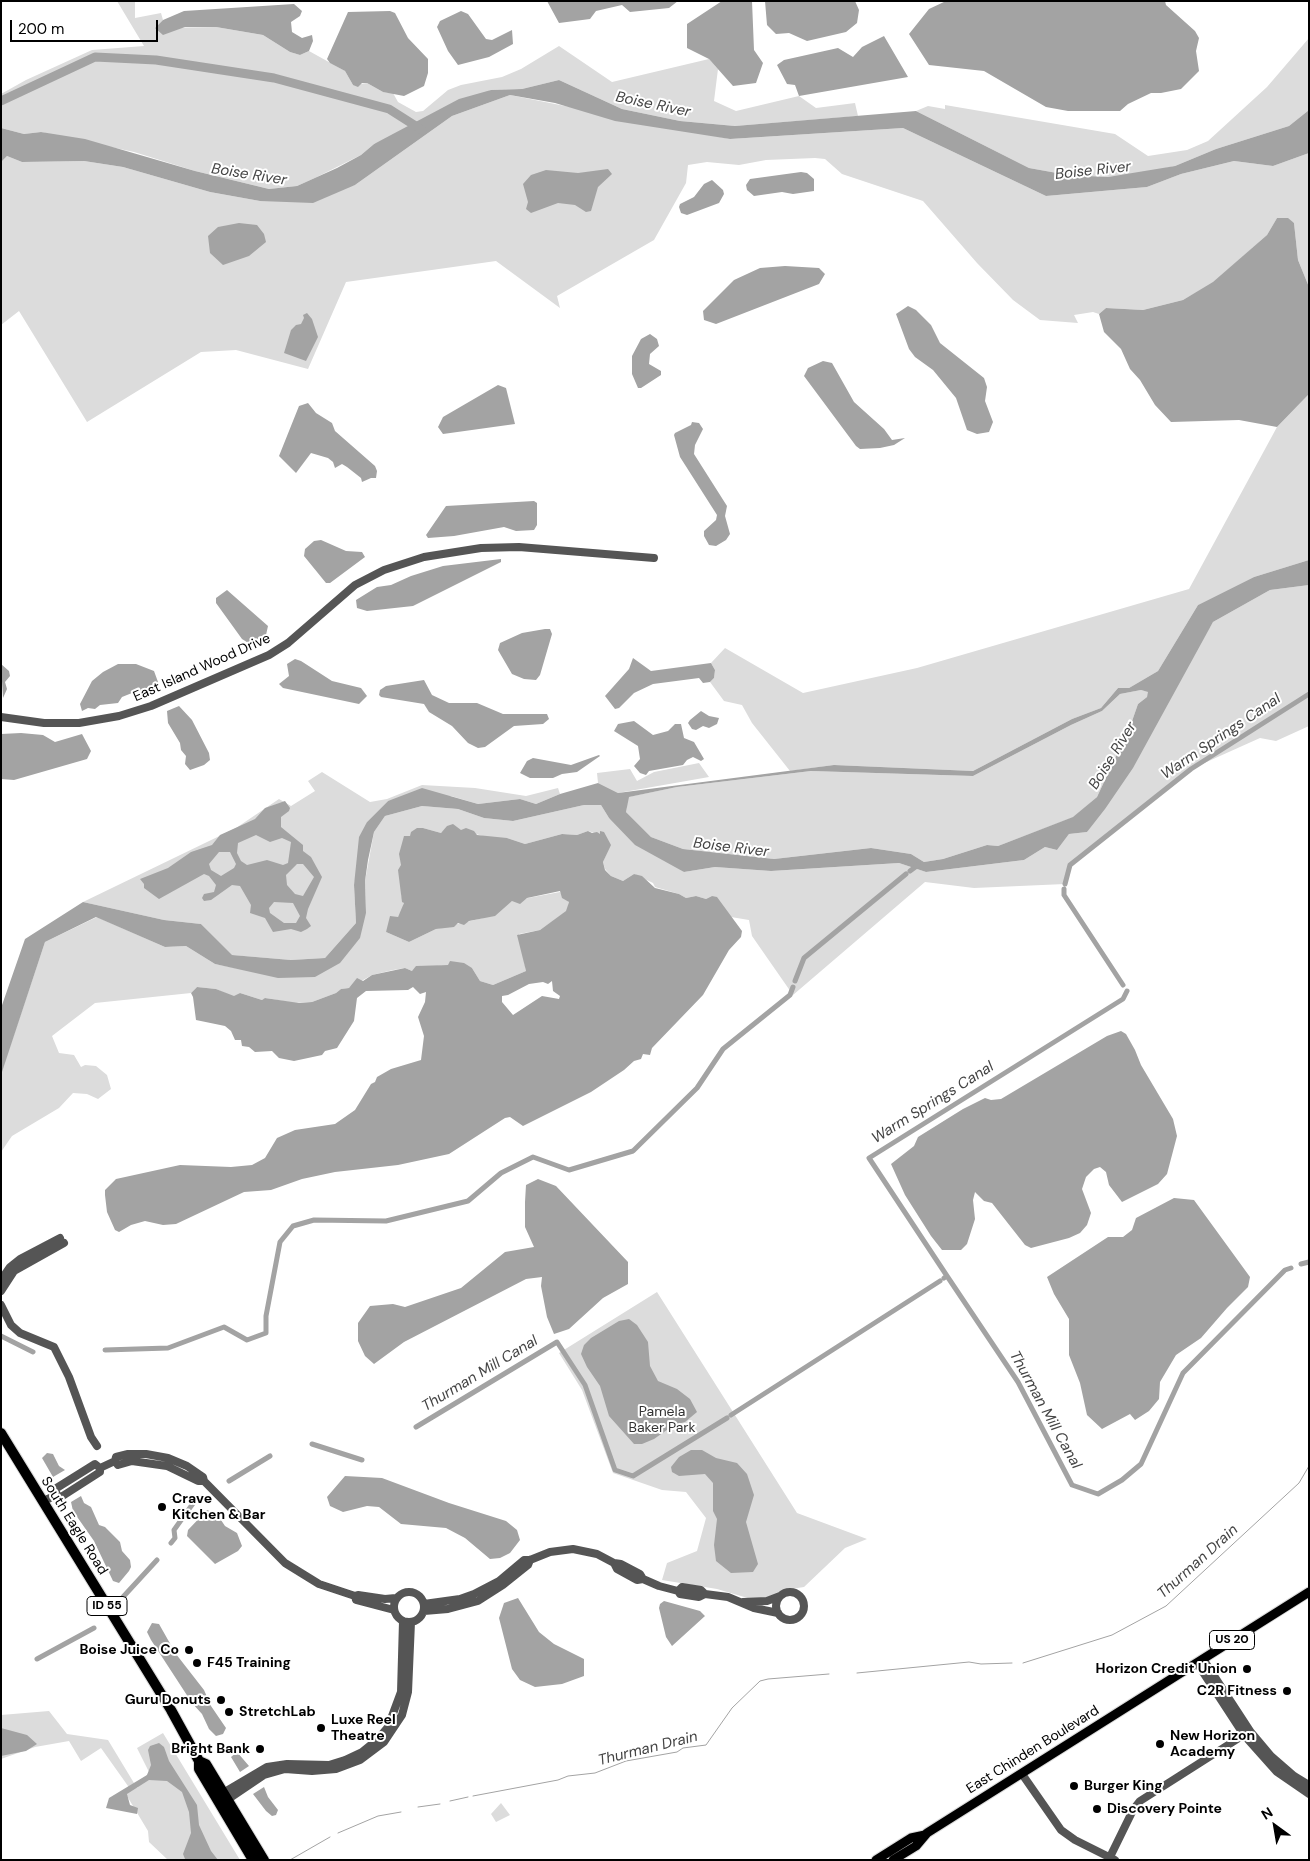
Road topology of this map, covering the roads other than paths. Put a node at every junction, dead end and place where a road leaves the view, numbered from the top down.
1 (654, 558) dead end
2 (1, 717) edge
3 (62, 1240) dead end
4 (24, 1260) junction
5 (1, 1280) edge
6 (1, 1291) edge
7 (1, 1306) edge
8 (1, 1433) edge
9 (97, 1446) dead end
10 (43, 1501) junction
11 (1309, 1592) edge
12 (354, 1596) junction
13 (780, 1596) junction
14 (396, 1598) junction
15 (741, 1602) junction
16 (424, 1608) junction
17 (394, 1610) junction
18 (778, 1613) junction
19 (407, 1622) junction
20 (1200, 1660) junction
21 (1247, 1733) junction
22 (1022, 1774) junction
23 (1309, 1785) edge
24 (1309, 1794) edge
25 (221, 1795) junction
26 (925, 1835) junction
27 (1112, 1859) edge
28 (253, 1860) edge
29 (259, 1860) edge
30 (264, 1860) edge
31 (876, 1860) edge
32 (893, 1860) edge

1 - 2 street, East Island Wood Drive
3 - 4 street
4 - 5 street
4 - 6 street
7 - 9 street
8 - 10 highway, South Eagle Road / ID 55
10 - 12 street
10 - 25 highway, South Eagle Road / ID 55
11 - 20 main road, US 20
12 - 14 street
12 - 17 street
13 - 15 street
13 - 18 street
13 - 18 street
14 - 16 street
14 - 17 street
15 - 16 street
15 - 18 street
16 - 19 street
17 - 19 street
19 - 25 street
20 - 21 street
20 - 22 main road, East Chinden Boulevard / US 20
21 - 23 street
21 - 24 street
21 - 27 street
22 - 26 main road, East Chinden Boulevard / US 20
22 - 27 street
25 - 28 highway, South Eagle Road / ID 55
25 - 29 highway
25 - 30 highway, South Eagle Road / ID 55
26 - 31 main road, East Chinden Boulevard / US 20
26 - 32 main road, East Chinden Boulevard / US 20

